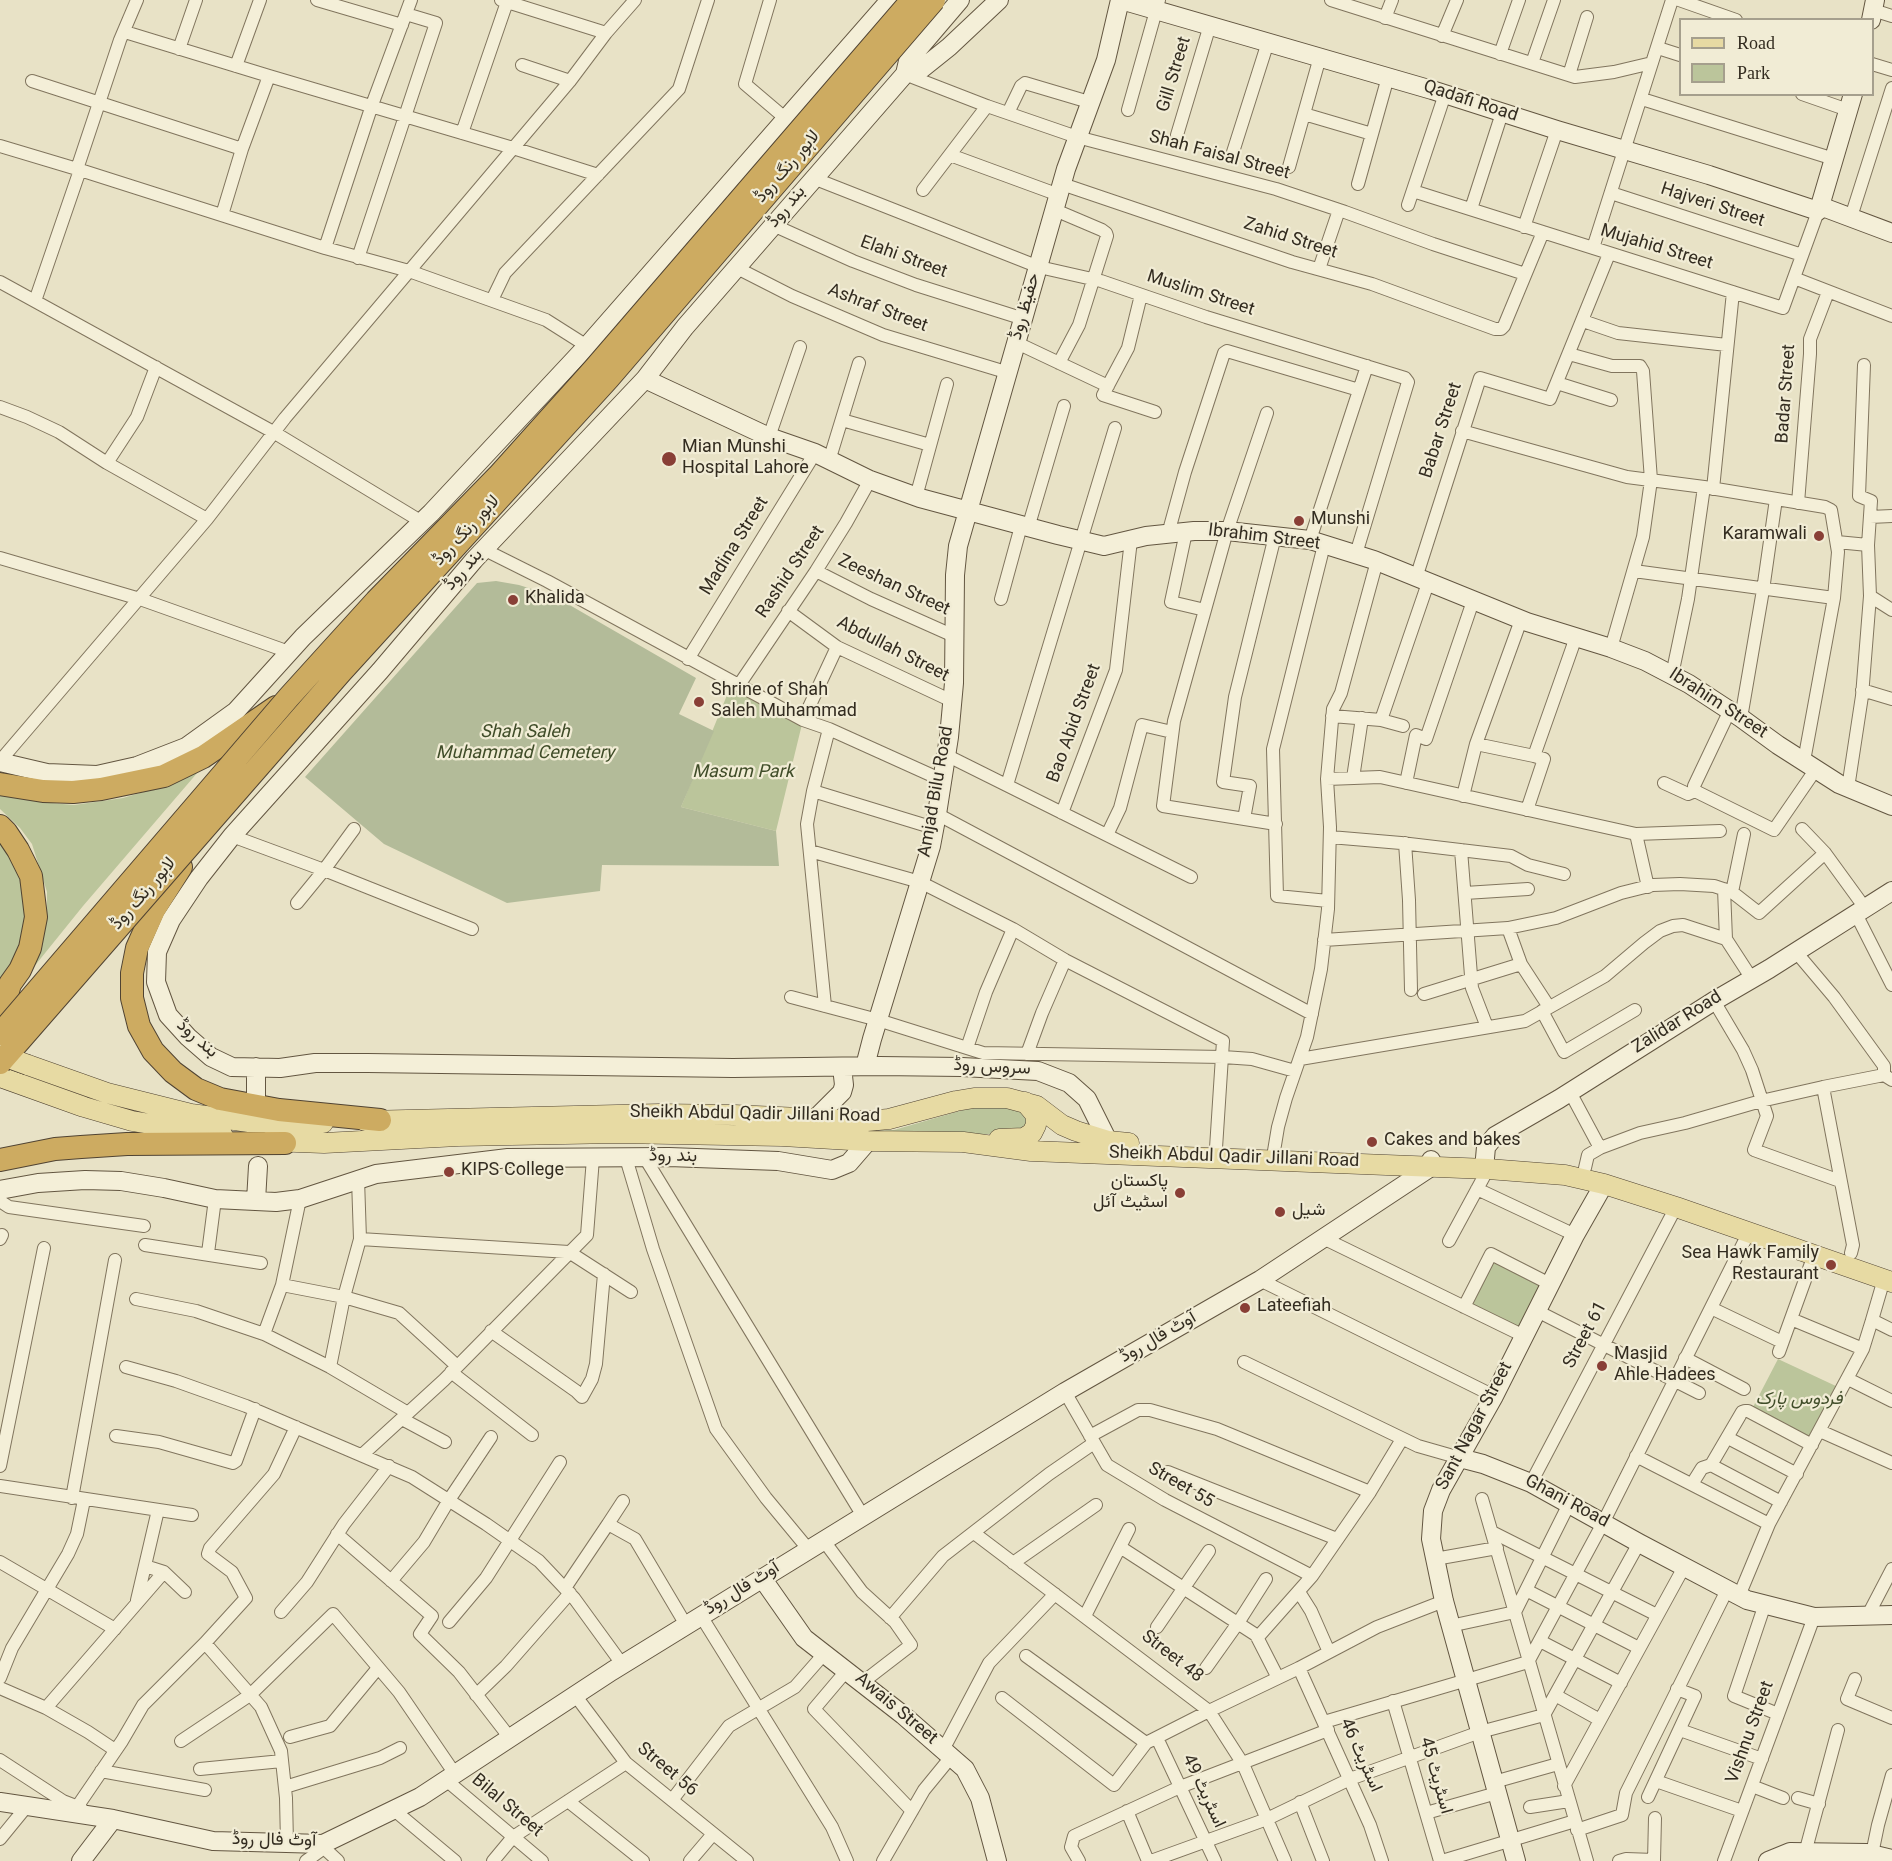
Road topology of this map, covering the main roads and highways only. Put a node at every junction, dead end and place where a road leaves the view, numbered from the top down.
1 (890, 0) edge
2 (912, 0) edge
3 (934, 0) edge
4 (960, 0) edge
5 (999, 0) edge
6 (1121, 0) edge
7 (1157, 5) edge
8 (830, 69) junction
9 (905, 74) junction
10 (1850, 102) edge
11 (874, 109) junction
12 (1819, 208) junction
13 (1892, 233) edge
14 (645, 379) junction
15 (967, 512) junction
16 (290, 697) junction
17 (0, 762) edge
18 (0, 784) edge
19 (1892, 806) edge
20 (206, 824) junction
21 (0, 826) edge
22 (1892, 891) edge
23 (0, 1020) edge
24 (0, 1034) edge
25 (0, 1055) edge
26 (0, 1063) edge
27 (865, 1066) junction
28 (256, 1067) junction
29 (842, 1067) junction
30 (0, 1077) edge
31 (256, 1096) dead end
32 (1025, 1102) junction
33 (816, 1118) junction
34 (380, 1120) junction
35 (868, 1141) junction
36 (963, 1142) junction
37 (1108, 1142) junction
38 (285, 1143) junction
39 (0, 1160) edge
40 (1431, 1162) junction
41 (258, 1166) dead end
42 (1485, 1166) junction
43 (1604, 1184) junction
44 (0, 1190) edge
45 (256, 1201) junction
46 (1889, 1276) edge
47 (1460, 1458) junction
48 (762, 1578) junction
49 (1892, 1615) edge
50 (0, 1802) edge
51 (113, 1819) junction
52 (1891, 1860) edge
53 (81, 1861) edge
54 (997, 1861) edge
55 (1516, 1861) edge
56 (1768, 1861) edge

1 - 8 main road
2 - 16 highway, لاہور رنگ روڈ, bridge
3 - 20 highway, لاہور رنگ روڈ, bridge
4 - 9 main road, بند روڈ
5 - 9 main road, بند روڈ
6 - 7 main road, Qadafi Road
6 - 15 main road, حفیظ روڈ
7 - 12 main road, Qadafi Road
8 - 11 main road
8 - 17 main road
9 - 11 main road, بند روڈ
10 - 12 main road
11 - 14 main road, بند روڈ
12 - 13 main road, Qadafi Road
14 - 15 main road, Ibrahim Street
14 - 28 main road, بند روڈ
15 - 19 main road, Ibrahim Street
15 - 27 main road, Amjad Bilu Road
16 - 18 highway
16 - 24 highway, لاہور رنگ روڈ, bridge
20 - 26 highway, لاہور رنگ روڈ, bridge
20 - 34 highway
21 - 23 highway
22 - 42 main road, Zalidar Road
25 - 34 main road, Sheikh Abdul Qadir Jillani Road, bridge
27 - 29 main road, سروس روڈ
27 - 37 main road, سروس روڈ
28 - 29 main road, بند روڈ
28 - 31 main road
29 - 33 main road
30 - 38 main road, Sheikh Abdul Qadir Jillani Road
32 - 33 main road, Sheikh Abdul Qadir Jillani Road
32 - 36 main road
32 - 37 main road, Sheikh Abdul Qadir Jillani Road
33 - 34 main road, Sheikh Abdul Qadir Jillani Road
35 - 36 main road, Sheikh Abdul Qadir Jillani Road
35 - 38 main road, Sheikh Abdul Qadir Jillani Road
35 - 45 main road, بند روڈ
36 - 40 main road, Sheikh Abdul Qadir Jillani Road
37 - 40 main road, Sheikh Abdul Qadir Jillani Road
38 - 39 highway
40 - 42 main road, Sheikh Abdul Qadir Jillani Road
40 - 48 main road, آوٹ فال روڈ
41 - 45 main road
42 - 43 main road, Sheikh Abdul Qadir Jillani Road
42 - 46 main road, Sheikh Abdul Qadir Jillani Road
43 - 46 main road, Sheikh Abdul Qadir Jillani Road
43 - 47 main road, Sant Nagar Street
44 - 45 main road, بند روڈ
47 - 49 main road, Ghani Road
47 - 55 main road, Sant Nagar Street
48 - 51 main road, آوٹ فال روڈ
48 - 54 main road, Awais Street
50 - 51 main road, آوٹ فال روڈ
51 - 53 main road
52 - 56 main road

